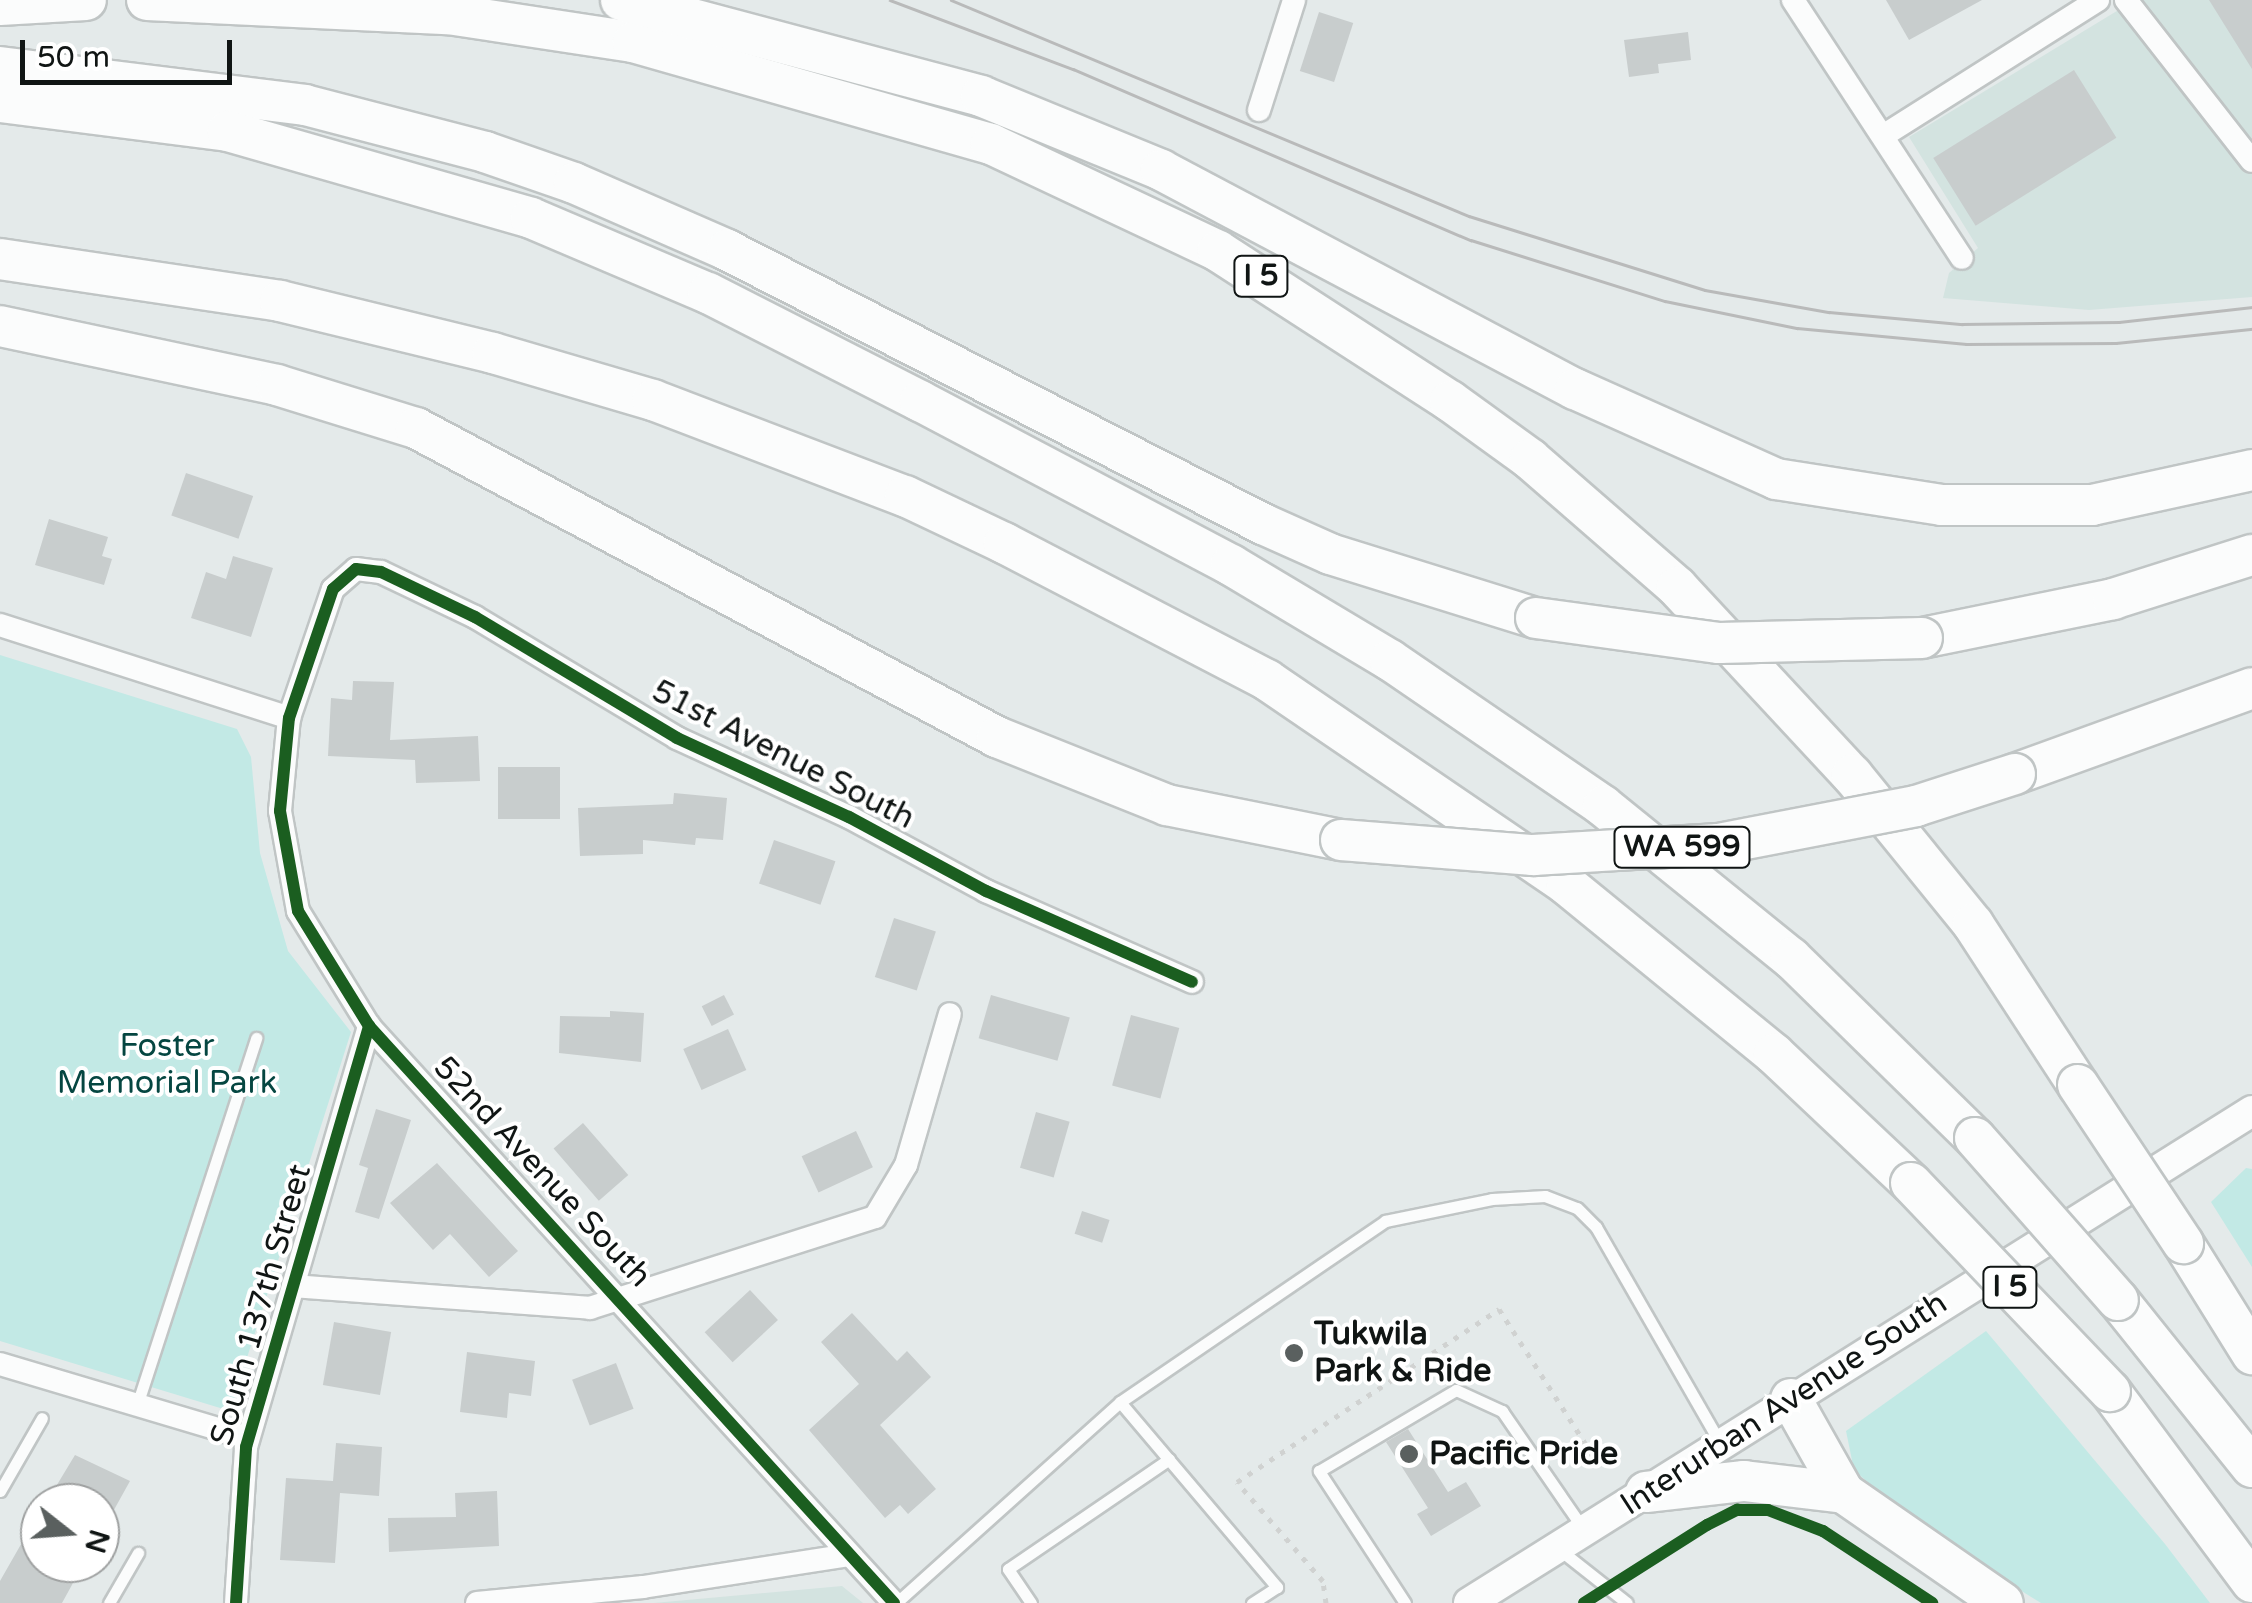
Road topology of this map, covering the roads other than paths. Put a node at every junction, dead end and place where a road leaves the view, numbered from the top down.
1 (86, 0) edge
2 (146, 0) edge
3 (621, 0) edge
4 (1294, 0) edge
5 (1793, 0) edge
6 (2098, 0) edge
7 (2126, 0) edge
8 (0, 5) edge
9 (0, 67) edge
10 (0, 102) edge
11 (1259, 110) dead end
12 (1886, 134) junction
13 (2252, 161) edge
14 (1962, 258) dead end
15 (0, 259) edge
16 (0, 326) edge
17 (2252, 470) edge
18 (2252, 554) edge
19 (356, 569) joint
20 (0, 624) edge
21 (2252, 665) edge
22 (2252, 688) edge
23 (288, 718) junction
24 (2114, 738) junction
25 (1192, 982) dead end
26 (950, 1014) dead end
27 (369, 1026) junction
28 (256, 1038) dead end
29 (2252, 1111) edge
30 (292, 1286) junction
31 (624, 1301) junction
32 (2252, 1354) edge
33 (0, 1364) edge
34 (1791, 1400) junction
35 (1120, 1402) junction
36 (136, 1406) junction
37 (42, 1418) dead end
38 (248, 1438) junction
39 (1722, 1445) junction
40 (1169, 1460) junction
41 (2252, 1466) edge
42 (0, 1491) edge
43 (1646, 1492) junction
44 (1844, 1492) junction
45 (1585, 1530) junction
46 (1558, 1547) junction
47 (138, 1552) dead end
48 (850, 1555) junction
49 (2252, 1582) edge
50 (648, 1595) edge
51 (504, 1602) edge
52 (109, 1603) edge
53 (236, 1603) edge
54 (477, 1603) edge
55 (895, 1603) edge
56 (1031, 1603) edge
57 (1252, 1603) edge
58 (1405, 1603) edge
59 (1469, 1603) edge
60 (1627, 1603) edge
61 (2003, 1603) edge

1 - 8 highway
2 - 32 highway, I 5, bridge
3 - 17 highway
4 - 11 street
5 - 12 street
6 - 12 street
7 - 13 street
9 - 18 highway, bridge
10 - 41 highway, I 5, bridge
12 - 14 street
15 - 49 highway, I 5, bridge
16 - 24 highway, WA 599, bridge
19 - 23 street, 52nd Avenue South
19 - 25 street, 51st Avenue South
20 - 23 street
21 - 24 highway, WA 599
22 - 24 highway
23 - 27 street, 52nd Avenue South
26 - 31 street
27 - 30 street, South 137th Street
27 - 31 street, 52nd Avenue South
28 - 36 lane
29 - 34 main road, Interurban Avenue South
30 - 31 street
30 - 38 street, South 137th Street
31 - 48 street, 52nd Avenue South
33 - 36 street
34 - 39 main road, Interurban Avenue South
34 - 44 highway
35 - 39 lane
35 - 40 lane
35 - 55 lane
36 - 38 street
37 - 42 lane
38 - 53 street, South 137th Street
39 - 43 main road, Interurban Avenue South
40 - 56 lane
40 - 57 lane
43 - 44 highway
43 - 45 main road, Interurban Avenue South
44 - 61 highway
45 - 46 main road, Interurban Avenue South
45 - 58 lane
46 - 59 main road, Interurban Avenue South
46 - 60 lane
47 - 52 lane
48 - 50 street
48 - 55 street, 52nd Avenue South
50 - 51 street
51 - 54 street

